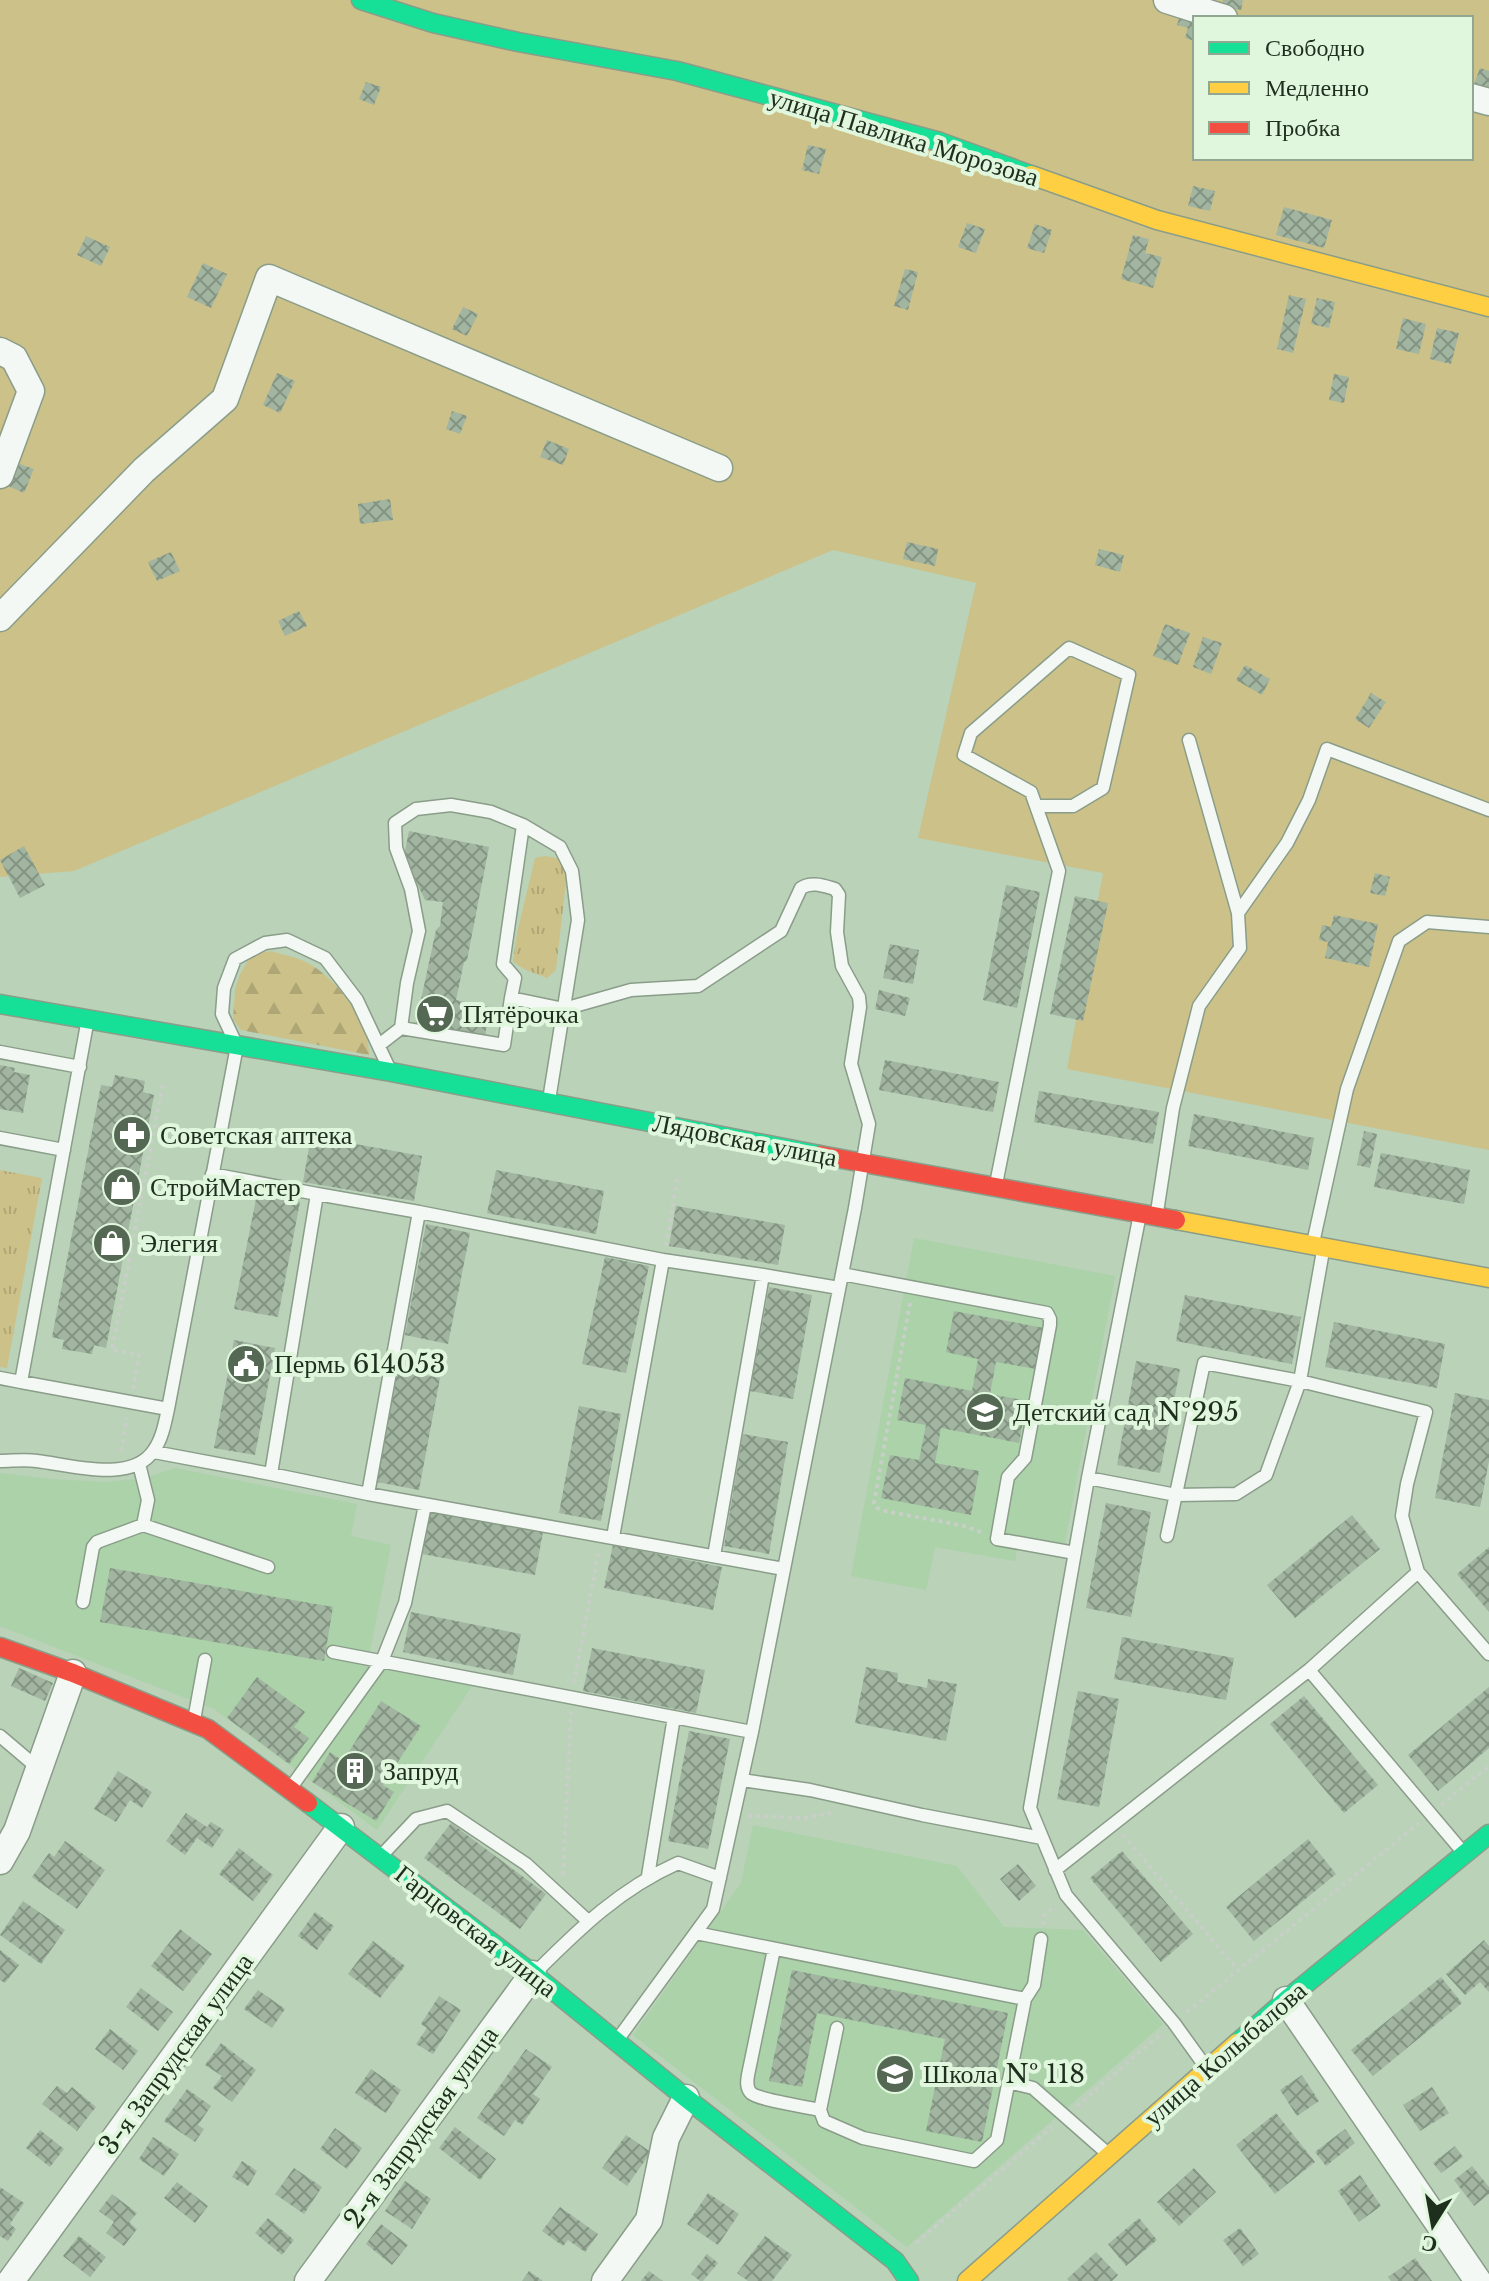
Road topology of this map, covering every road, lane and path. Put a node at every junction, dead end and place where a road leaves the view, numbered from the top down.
1 (361, 0) edge
2 (1167, 0) edge
3 (1218, 16) edge
4 (1489, 307) edge
5 (0, 351) edge
6 (719, 468) dead end
7 (0, 475) edge
8 (0, 618) edge
9 (1189, 740) dead end
10 (1036, 806) junction
11 (1489, 810) edge
12 (523, 825) junction
13 (1238, 913) junction
14 (1489, 927) edge
15 (511, 998) junction
16 (0, 1004) edge
17 (564, 1009) junction
18 (88, 1020) junction
19 (401, 1028) junction
20 (379, 1045) junction
21 (237, 1046) junction
22 (0, 1052) edge
23 (80, 1067) junction
24 (391, 1072) junction
25 (163, 1083) dead end
26 (549, 1103) junction
27 (0, 1138) edge
28 (64, 1150) junction
29 (863, 1163) junction
30 (212, 1174) junction
31 (678, 1174) dead end
32 (996, 1187) junction
33 (317, 1194) junction
34 (419, 1212) junction
35 (1148, 1215) junction
36 (1318, 1247) junction
37 (663, 1260) junction
38 (842, 1274) junction
39 (763, 1275) junction
40 (1489, 1278) edge
41 (913, 1287) junction
42 (839, 1288) junction
43 (0, 1378) edge
44 (1300, 1381) junction
45 (21, 1382) junction
46 (130, 1402) junction
47 (168, 1409) junction
48 (154, 1452) junction
49 (0, 1461) edge
50 (139, 1464) junction
51 (117, 1470) junction
52 (271, 1474) junction
53 (1088, 1478) junction
54 (368, 1494) junction
55 (1176, 1495) junction
56 (425, 1505) junction
57 (143, 1525) junction
58 (1167, 1536) dead end
59 (613, 1537) junction
60 (997, 1539) junction
61 (1075, 1553) junction
62 (714, 1556) junction
63 (268, 1567) dead end
64 (784, 1569) junction
65 (1418, 1572) junction
66 (83, 1602) dead end
67 (0, 1647) edge
68 (333, 1652) dead end
69 (1489, 1654) edge
70 (205, 1660) dead end
71 (382, 1661) junction
72 (1309, 1670) junction
73 (73, 1673) junction
74 (674, 1717) junction
75 (194, 1722) junction
76 (752, 1732) junction
77 (0, 1736) edge
78 (39, 1769) junction
79 (742, 1780) junction
80 (290, 1790) junction
81 (833, 1813) dead end
82 (734, 1816) junction
83 (1113, 1824) junction
84 (341, 1827) junction
85 (1489, 1834) edge
86 (1042, 1838) junction
87 (1465, 1854) junction
88 (381, 1857) junction
89 (0, 1861) edge
90 (1055, 1870) junction
91 (648, 1876) junction
92 (720, 1878) junction
93 (1066, 1895) junction
94 (588, 1921) junction
95 (696, 1933) junction
96 (1042, 1934) joint
97 (774, 1949) junction
98 (1238, 1970) dead end
99 (533, 1974) junction
100 (1025, 1999) junction
101 (1286, 2000) junction
102 (837, 2028) dead end
103 (616, 2042) junction
104 (1206, 2069) junction
105 (1008, 2082) junction
106 (686, 2098) junction
107 (820, 2110) junction
108 (1109, 2155) junction
109 (11, 2281) edge
110 (308, 2281) edge
111 (605, 2281) edge
112 (909, 2281) edge
113 (967, 2281) edge
114 (1478, 2281) edge

1 - 4 street, улица Павлика Морозова
2 - 3 street
5 - 7 street
6 - 8 street
9 - 13 lane
10 - 10 lane
10 - 32 lane
11 - 13 lane
12 - 15 lane
12 - 17 lane
12 - 19 lane
13 - 35 lane
14 - 36 lane
15 - 17 lane
15 - 19 lane
16 - 18 street, Лядовская улица
17 - 26 lane
17 - 29 lane
18 - 21 street, Лядовская улица
18 - 23 lane
19 - 20 lane
20 - 21 lane
20 - 24 lane
21 - 24 street, Лядовская улица
21 - 30 lane
22 - 23 lane
23 - 28 lane
24 - 26 street, Лядовская улица
25 - 46 path
26 - 29 street, Лядовская улица
27 - 28 lane
28 - 45 lane
29 - 32 street, Лядовская улица
29 - 38 lane
30 - 33 lane
30 - 47 lane
31 - 37 path
32 - 35 street, Лядовская улица
33 - 34 lane
33 - 52 lane
34 - 37 lane
34 - 54 lane
35 - 36 street, Лядовская улица
35 - 53 lane
36 - 40 street, Лядовская улица
36 - 44 lane
37 - 39 lane
37 - 59 lane
38 - 41 lane
38 - 42 lane
39 - 42 lane
39 - 62 lane
41 - 60 path
41 - 60 lane
42 - 64 lane
43 - 45 lane
44 - 55 lane
44 - 55 lane
44 - 65 lane
45 - 46 lane
46 - 47 lane
46 - 51 path
47 - 48 lane
48 - 50 lane
48 - 52 lane
49 - 51 lane
50 - 51 lane
50 - 57 lane
52 - 54 lane
53 - 55 lane
53 - 61 lane
54 - 56 lane
55 - 58 lane
56 - 59 lane
56 - 71 lane
57 - 63 lane
57 - 66 lane
59 - 62 lane
60 - 61 lane
61 - 86 lane
62 - 64 lane
64 - 76 lane
65 - 69 lane
65 - 72 lane
67 - 73 street, Гарцовская улица
68 - 71 lane
70 - 75 lane
71 - 74 lane
71 - 80 lane
72 - 83 lane
72 - 87 lane
73 - 75 street, Гарцовская улица
73 - 78 street
74 - 76 lane
74 - 91 lane
75 - 80 street, Гарцовская улица
76 - 79 lane
77 - 78 lane
78 - 89 street
79 - 82 lane
79 - 86 lane
80 - 84 street, Гарцовская улица
81 - 82 path
82 - 92 lane
83 - 90 lane
83 - 98 path
84 - 88 street, Гарцовская улица
84 - 109 street, 3-я Запрудская улица
85 - 87 street, улица Колыбалова
86 - 90 lane
87 - 101 street, улица Колыбалова
88 - 94 lane
88 - 99 street, Гарцовская улица
90 - 93 lane
91 - 92 lane
91 - 94 lane
92 - 95 lane
93 - 96 path
93 - 104 lane
94 - 99 lane
95 - 97 lane
95 - 103 lane
96 - 100 lane
97 - 100 lane
97 - 107 lane
99 - 103 street, Гарцовская улица
99 - 110 street, 2-я Запрудская улица
100 - 105 lane
101 - 104 street, улица Колыбалова
101 - 114 street
102 - 107 lane
103 - 106 street, Гарцовская улица
104 - 108 street, улица Колыбалова
105 - 107 lane
105 - 108 lane
106 - 111 street
106 - 112 street, Гарцовская улица
108 - 113 street, улица Колыбалова

